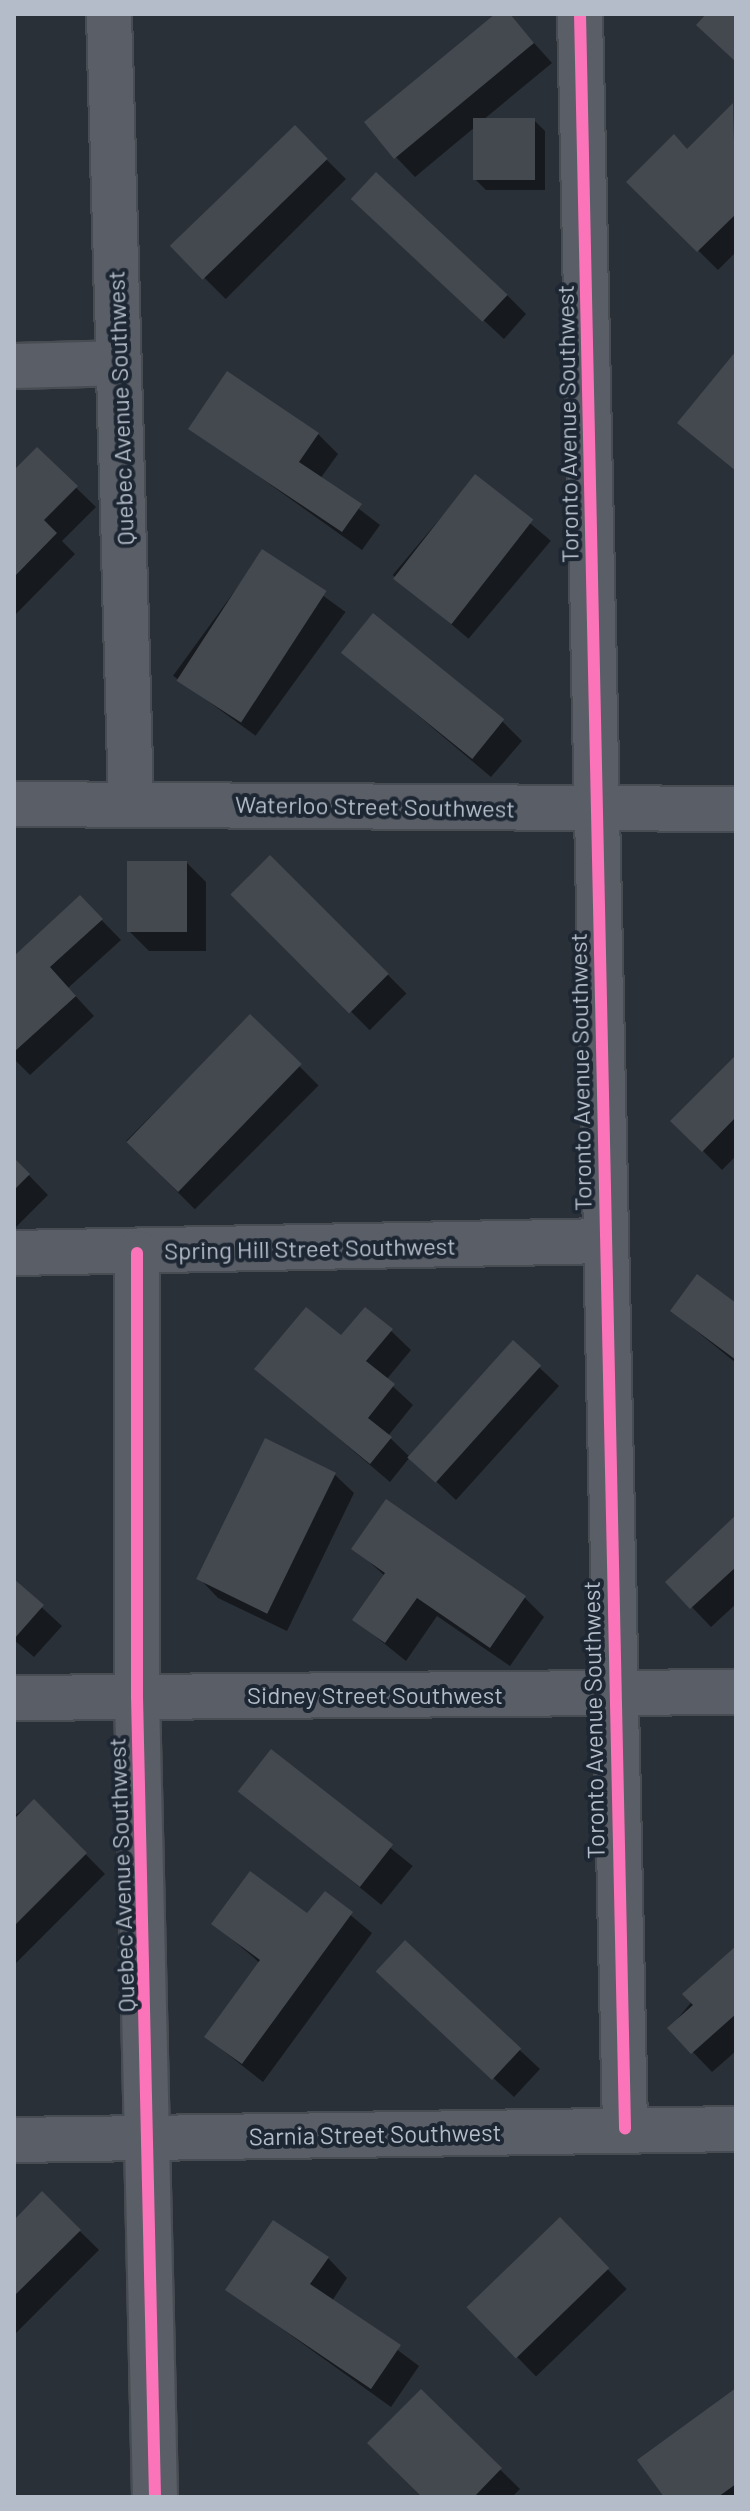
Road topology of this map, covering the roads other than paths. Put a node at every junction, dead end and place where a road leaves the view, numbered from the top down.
1 (109, 14) edge
2 (580, 14) edge
3 (119, 363) junction
4 (14, 366) edge
5 (131, 802) junction
6 (14, 804) edge
7 (597, 809) junction
8 (736, 809) edge
9 (605, 1241) junction
10 (14, 1253) edge
11 (137, 1253) junction
12 (736, 1692) edge
13 (613, 1694) junction
14 (137, 1697) junction
15 (14, 1698) edge
16 (625, 2129) junction
17 (736, 2129) edge
18 (151, 2139) junction
19 (14, 2140) edge
20 (155, 2497) edge

1 - 3 street, Quebec Avenue Southwest
2 - 7 street, Toronto Avenue Southwest
3 - 4 street
3 - 5 street, Quebec Avenue Southwest
5 - 6 street, Waterloo Street Southwest
5 - 7 street, Waterloo Street Southwest
7 - 8 street, Waterloo Street Southwest
7 - 9 street, Toronto Avenue Southwest
9 - 11 street, Spring Hill Street Southwest
9 - 13 street, Toronto Avenue Southwest
10 - 11 street, Spring Hill Street Southwest
11 - 14 street, Quebec Avenue Southwest
12 - 13 street, Sidney Street Southwest
13 - 14 street, Sidney Street Southwest
13 - 16 street, Toronto Avenue Southwest
14 - 15 street, Sidney Street Southwest
14 - 18 street, Quebec Avenue Southwest
16 - 17 street, Sarnia Street Southwest
16 - 18 street, Sarnia Street Southwest
18 - 19 street, Sarnia Street Southwest
18 - 20 street, Quebec Avenue Southwest

